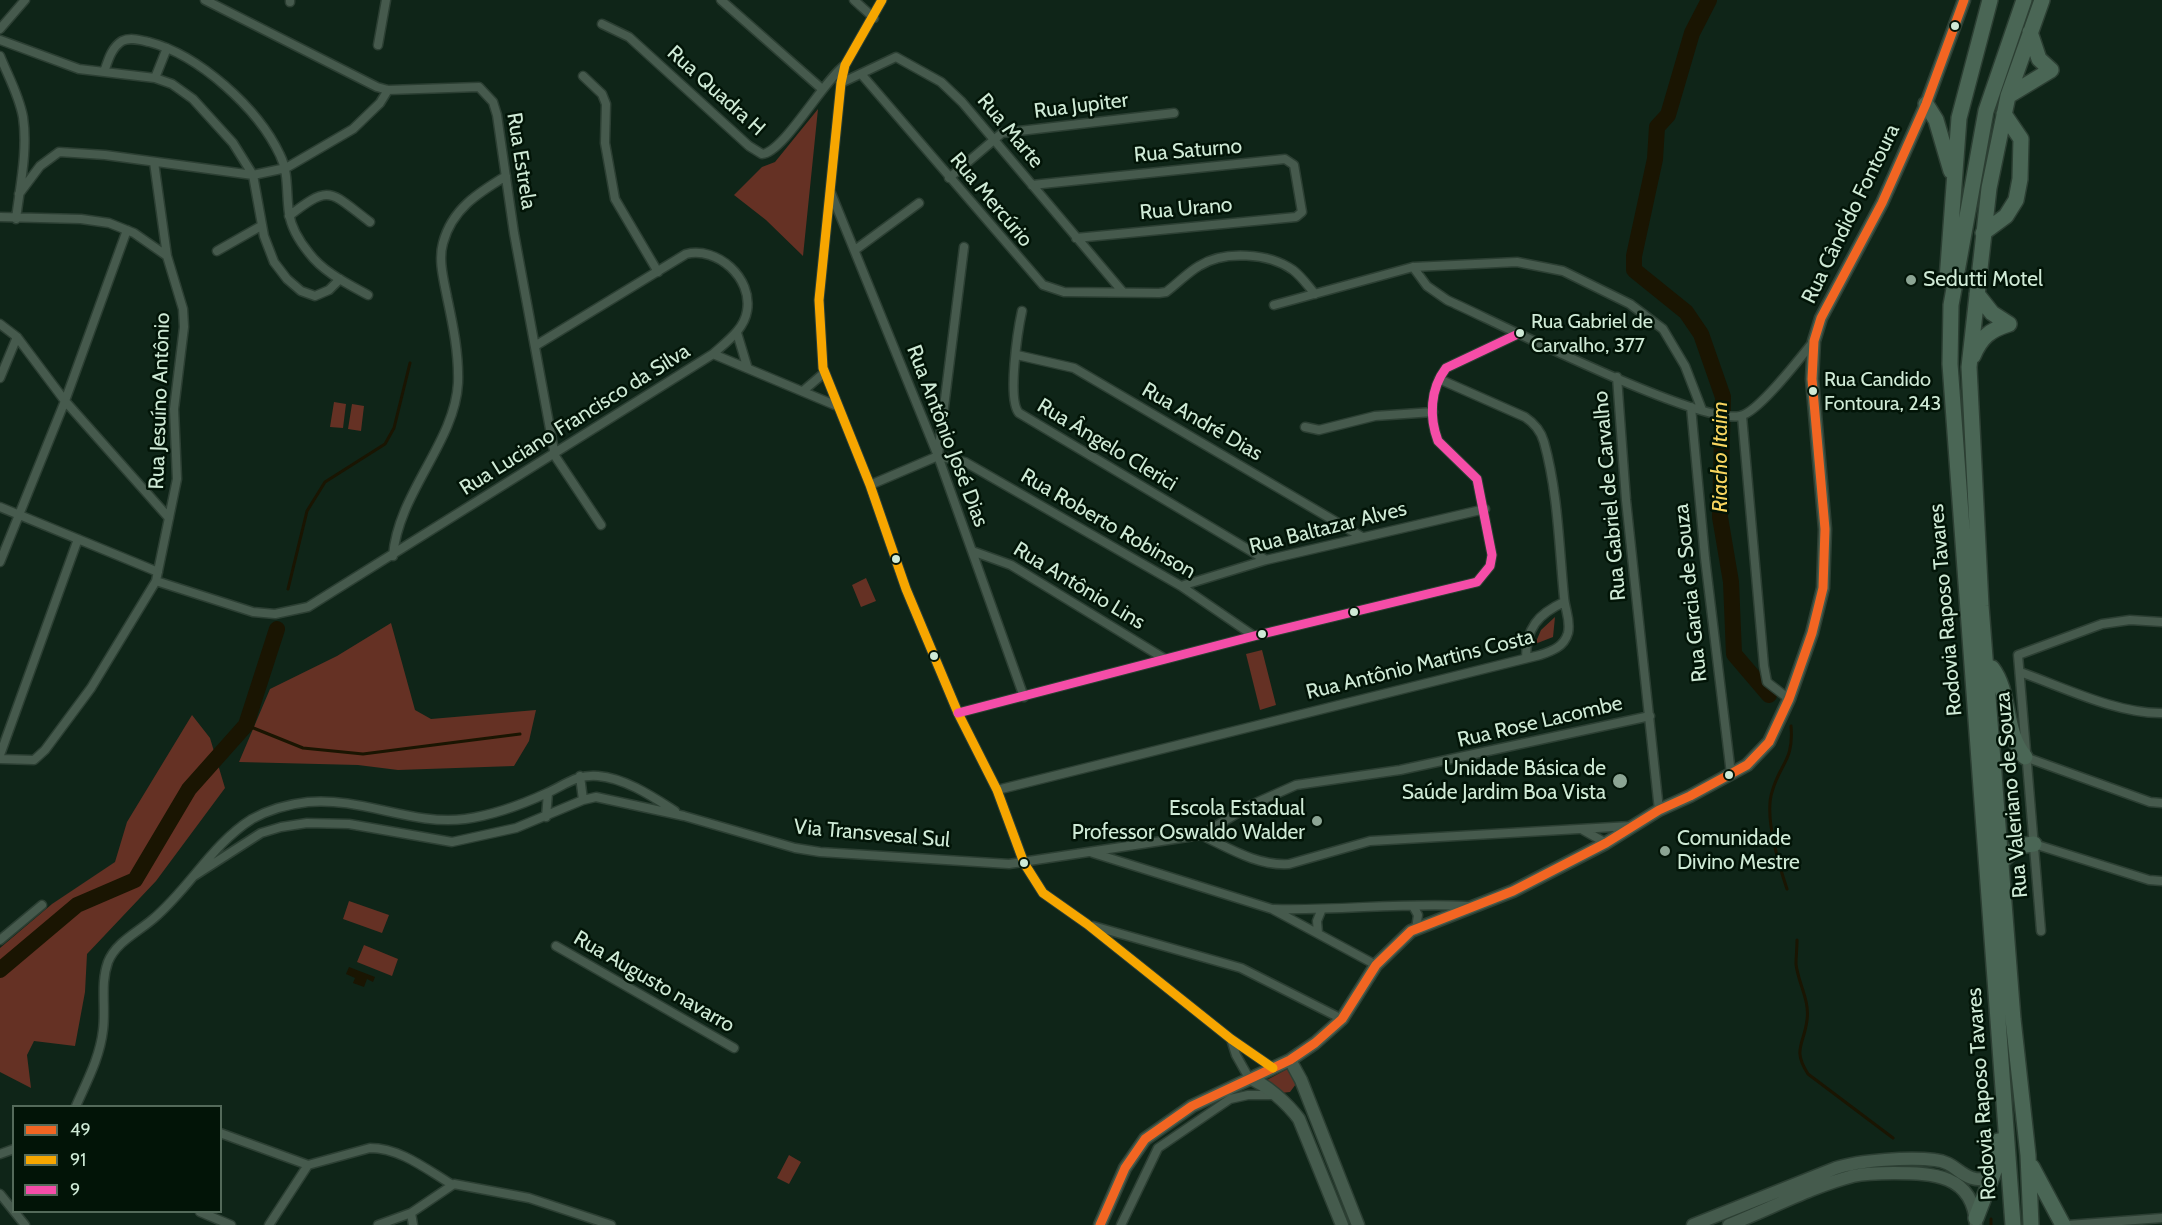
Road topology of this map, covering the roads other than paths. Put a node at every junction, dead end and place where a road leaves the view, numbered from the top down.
1 (25, 0) edge
2 (204, 0) edge
3 (386, 0) edge
4 (721, 0) edge
5 (854, 0) edge
6 (882, 0) edge
7 (1964, 0) edge
8 (1990, 0) edge
9 (2024, 0) edge
10 (2042, 0) edge
11 (874, 18) junction
12 (602, 24) dead end
13 (0, 30) edge
14 (2030, 32) junction
15 (0, 39) edge
16 (378, 45) dead end
17 (167, 48) junction
18 (0, 56) edge
19 (845, 65) junction
20 (104, 72) junction
21 (862, 75) junction
22 (583, 76) dead end
23 (155, 78) junction
24 (841, 83) junction
25 (822, 89) junction
26 (388, 90) junction
27 (2008, 96) junction
28 (1926, 104) junction
29 (1174, 113) dead end
30 (2004, 114) junction
31 (993, 139) junction
32 (154, 162) junction
33 (286, 168) junction
34 (253, 175) junction
35 (507, 176) junction
36 (1953, 176) junction
37 (949, 178) junction
38 (1032, 185) junction
39 (830, 190) junction
40 (19, 194) junction
41 (919, 204) dead end
42 (289, 216) junction
43 (1299, 216) joint
44 (0, 217) edge
45 (16, 219) junction
46 (370, 222) dead end
47 (261, 226) junction
48 (127, 230) junction
49 (1983, 233) junction
50 (1076, 238) junction
51 (964, 247) dead end
52 (855, 250) junction
53 (217, 251) dead end
54 (167, 256) junction
55 (1413, 267) junction
56 (658, 272) junction
57 (340, 279) junction
58 (1122, 291) junction
59 (1315, 294) junction
60 (1977, 294) junction
61 (368, 295) dead end
62 (1274, 305) dead end
63 (1951, 306) junction
64 (1022, 311) dead end
65 (0, 324) edge
66 (736, 333) junction
67 (1520, 333) junction
68 (17, 337) junction
69 (1815, 341) junction
70 (535, 346) junction
71 (713, 354) junction
72 (1017, 355) junction
73 (747, 366) junction
74 (1969, 367) junction
75 (824, 374) junction
76 (1617, 377) junction
77 (0, 378) edge
78 (1439, 379) junction
79 (803, 392) junction
80 (65, 400) junction
81 (837, 406) junction
82 (1691, 407) junction
83 (1702, 410) junction
84 (1433, 412) junction
85 (1737, 417) junction
86 (1305, 427) dead end
87 (555, 456) junction
88 (938, 456) junction
89 (870, 485) junction
90 (0, 507) edge
91 (1485, 509) junction
92 (18, 515) junction
93 (170, 518) junction
94 (601, 525) dead end
95 (1362, 537) junction
96 (78, 539) junction
97 (972, 551) junction
98 (393, 556) junction
99 (1266, 560) junction
100 (0, 562) edge
101 (157, 576) junction
102 (1181, 586) junction
103 (1564, 602) junction
104 (2162, 622) edge
105 (1254, 636) junction
106 (1526, 658) junction
107 (1165, 659) junction
108 (1988, 664) junction
109 (2020, 672) junction
110 (1024, 697) junction
111 (1789, 699) junction
112 (958, 713) junction
113 (2162, 713) edge
114 (1650, 716) junction
115 (0, 757) edge
116 (2025, 757) junction
117 (1731, 774) junction
118 (580, 776) junction
119 (997, 790) junction
120 (548, 793) junction
121 (583, 800) junction
122 (2162, 803) edge
123 (282, 807) junction
124 (1659, 810) junction
125 (684, 816) junction
126 (546, 817) junction
127 (1632, 826) junction
128 (280, 827) junction
129 (1582, 830) junction
130 (1201, 835) junction
131 (1606, 843) junction
132 (2034, 844) junction
133 (1090, 852) junction
134 (2001, 862) junction
135 (1024, 863) junction
136 (194, 876) junction
137 (2162, 881) edge
138 (42, 905) dead end
139 (1413, 906) junction
140 (1474, 907) junction
141 (1272, 909) junction
142 (1321, 911) junction
143 (1087, 924) junction
144 (1416, 928) junction
145 (2041, 931) dead end
146 (1318, 933) junction
147 (0, 940) edge
148 (556, 946) dead end
149 (1376, 965) junction
150 (1342, 1019) junction
151 (1231, 1039) junction
152 (734, 1048) dead end
153 (1290, 1060) junction
154 (1273, 1068) junction
155 (1250, 1078) junction
156 (1302, 1084) junction
157 (1278, 1098) junction
158 (77, 1105) edge
159 (2004, 1105) junction
160 (222, 1134) edge
161 (2028, 1155) junction
162 (308, 1164) junction
163 (1948, 1164) junction
164 (1947, 1178) junction
165 (1991, 1178) junction
166 (451, 1184) junction
167 (1791, 1186) junction
168 (0, 1194) edge
169 (1795, 1199) junction
170 (12, 1209) edge
171 (15, 1213) edge
172 (202, 1213) edge
173 (411, 1213) junction
174 (2162, 1218) edge
175 (1976, 1222) edge
176 (25, 1225) edge
177 (231, 1225) edge
178 (269, 1225) edge
179 (378, 1225) edge
180 (413, 1225) edge
181 (611, 1225) edge
182 (1100, 1225) edge
183 (1121, 1225) edge
184 (1342, 1225) edge
185 (1358, 1225) edge
186 (1693, 1225) edge
187 (1729, 1225) edge
188 (2013, 1225) edge
189 (2031, 1225) edge
190 (2063, 1225) edge
191 (2068, 1225) edge

1 - 13 street
2 - 26 street, Rua Estrela
3 - 16 street
4 - 25 street
5 - 11 street
6 - 11 street
7 - 28 main road, Rua Cândido Fontoura
8 - 36 highway
9 - 63 highway, Rodovia Raposo Tavares
10 - 14 highway, Rodovia Raposo Tavares
11 - 19 street
12 - 25 street, Rua Quadra H
14 - 27 highway, Rodovia Raposo Tavares
14 - 27 highway
15 - 20 street
17 - 20 street
17 - 23 street
17 - 33 street
18 - 40 street
19 - 24 street
19 - 25 street
20 - 23 street
21 - 24 street, Rua Marte
21 - 31 street, Rua Marte
21 - 37 street, Rua Mercúrio
22 - 56 street
23 - 34 street
24 - 39 street
26 - 33 street
26 - 35 street, Rua Estrela
27 - 30 highway, Rodovia Raposo Tavares
28 - 36 highway
28 - 69 main road, Rua Cândido Fontoura
29 - 31 street, Rua Jupiter
30 - 49 highway, Rodovia Raposo Tavares
30 - 49 highway
31 - 37 street
31 - 38 street, Rua Marte
32 - 34 street
32 - 40 street
32 - 54 street, Rua Jesuíno Antônio
33 - 34 street
33 - 42 street
34 - 47 street
35 - 70 street, Rua Estrela
35 - 98 street
36 - 63 highway
37 - 58 street, Rua Mercúrio
38 - 43 street, Rua Saturno
38 - 50 street, Rua Marte
39 - 52 street, Rua Antônio José Dias
39 - 75 street
40 - 45 street
41 - 52 street
42 - 46 street
42 - 57 street
43 - 50 street, Rua Urano
44 - 45 street
45 - 48 street
47 - 53 street
47 - 57 street
48 - 54 street
48 - 80 street
49 - 60 highway, Rodovia Raposo Tavares
50 - 58 street, Rua Marte
51 - 88 street
52 - 88 street, Rua Antônio José Dias
54 - 93 street, Rua Jesuíno Antônio
55 - 59 street
55 - 67 street, Rua Gabriel de Carvalho
55 - 83 street
56 - 66 street, Rua Luciano Francisco da Silva
56 - 70 street, Rua Luciano Francisco da Silva
57 - 61 street
58 - 59 street, Rua Mercúrio
59 - 62 street
60 - 74 highway, Rodovia Raposo Tavares
60 - 74 highway
63 - 159 highway, Rodovia Raposo Tavares
64 - 72 street, Rua Ângelo Clerici
65 - 68 street
66 - 71 street, Rua Luciano Francisco da Silva
66 - 73 street
67 - 76 street, Rua Gabriel de Carvalho
67 - 78 street
68 - 77 street
68 - 80 street
69 - 85 street
69 - 111 main road, Rua Cândido Fontoura
70 - 87 street, Rua Estrela
71 - 73 street
71 - 87 street, Rua Luciano Francisco da Silva
72 - 95 street, Rua André Dias
72 - 99 street, Rua Ângelo Clerici
73 - 79 street
74 - 108 highway, Rodovia Raposo Tavares
75 - 79 street
75 - 81 street
76 - 82 street
76 - 114 street, Rua Gabriel de Carvalho
78 - 84 street
78 - 103 street, Rua Antônio Martins Costa
79 - 81 street
80 - 92 street
80 - 93 street
81 - 89 street
82 - 83 street
82 - 117 street, Rua Garcia de Souza
83 - 85 street
84 - 86 street
84 - 91 street
85 - 111 street
87 - 94 street, Rua Estrela
87 - 98 street, Rua Luciano Francisco da Silva
88 - 89 street
88 - 97 street, Rua Antônio José Dias
88 - 102 street, Rua Roberto Robinson
89 - 112 street
90 - 92 street, Rua Luciano Francisco da Silva
91 - 95 street, Rua Baltazar Alves
91 - 105 street
92 - 96 street, Rua Luciano Francisco da Silva
92 - 100 street
93 - 101 street, Rua Jesuíno Antônio
95 - 99 street, Rua Baltazar Alves
96 - 101 street, Rua Luciano Francisco da Silva
96 - 115 street
97 - 107 street, Rua Antônio Lins
97 - 110 street, Rua Antônio José Dias
98 - 101 street, Rua Luciano Francisco da Silva
99 - 102 street, Rua Baltazar Alves
101 - 115 street, Rua Jesuíno Antônio
102 - 105 street, Rua Roberto Robinson
103 - 106 street
103 - 106 street, Rua Antônio Martins Costa
104 - 109 street, Rua Valeriano de Souza
105 - 107 street
106 - 119 street, Rua Antônio Martins Costa
107 - 110 street
108 - 116 highway
108 - 134 highway, Rodovia Raposo Tavares
109 - 113 street
109 - 116 street, Rua Valeriano de Souza
110 - 112 street
111 - 117 main road, Rua Cândido Fontoura
112 - 119 street
114 - 124 street, Rua Gabriel de Carvalho
114 - 130 street, Rua Rose Lacombe
116 - 122 street
116 - 132 street, Rua Valeriano de Souza
117 - 124 main road, Rua Cândido Fontoura
118 - 120 street, Via Transvesal Sul
118 - 121 street
118 - 125 street, Via Transvesal Sul
119 - 135 street
120 - 123 street, Via Transvesal Sul
120 - 126 street
121 - 125 street, Via Transvesal Sul
121 - 126 street, Via Transvesal Sul
123 - 128 street
123 - 136 street, Via Transvesal Sul
124 - 127 main road, Rua Cândido Fontoura
125 - 135 street, Via Transvesal Sul
126 - 128 street, Via Transvesal Sul
127 - 129 street
127 - 131 main road, Rua Cândido Fontoura
128 - 136 street, Via Transvesal Sul
129 - 130 street
129 - 131 street
130 - 133 street, Via Transvesal Sul
131 - 140 main road, Rua Cândido Fontoura
132 - 134 highway
132 - 137 street
132 - 145 street, Rua Valeriano de Souza
133 - 135 street, Via Transvesal Sul
133 - 141 street
134 - 161 highway, Rodovia Raposo Tavares
135 - 143 street
136 - 158 street, Via Transvesal Sul
138 - 147 street
139 - 140 street
139 - 142 street
139 - 144 street
140 - 144 main road, Rua Cândido Fontoura
141 - 142 street
141 - 146 street
142 - 146 street
143 - 150 street
143 - 151 street
144 - 149 main road, Rua Cândido Fontoura
146 - 149 street
148 - 152 street, Rua Augusto navarro
149 - 150 main road, Rua Cândido Fontoura
150 - 153 main road, Rua Cândido Fontoura
151 - 154 street
151 - 155 street
153 - 154 main road, Rua Cândido Fontoura
153 - 156 main road
154 - 155 main road, Rua Cândido Fontoura
155 - 157 main road
155 - 182 main road, Rua Cândido Fontoura
156 - 157 main road
156 - 185 main road
157 - 183 street
157 - 184 main road
159 - 165 highway
159 - 188 highway, Rodovia Raposo Tavares
160 - 162 street
161 - 189 highway, Rodovia Raposo Tavares
161 - 190 highway
162 - 166 street
162 - 178 street
163 - 164 main road
163 - 165 main road
163 - 167 main road
164 - 169 main road
164 - 175 main road
165 - 175 highway
166 - 173 street
166 - 181 street
167 - 169 main road
167 - 186 main road
168 - 170 street
169 - 187 main road
171 - 176 street
172 - 177 street
173 - 179 street
173 - 180 street
174 - 191 street

